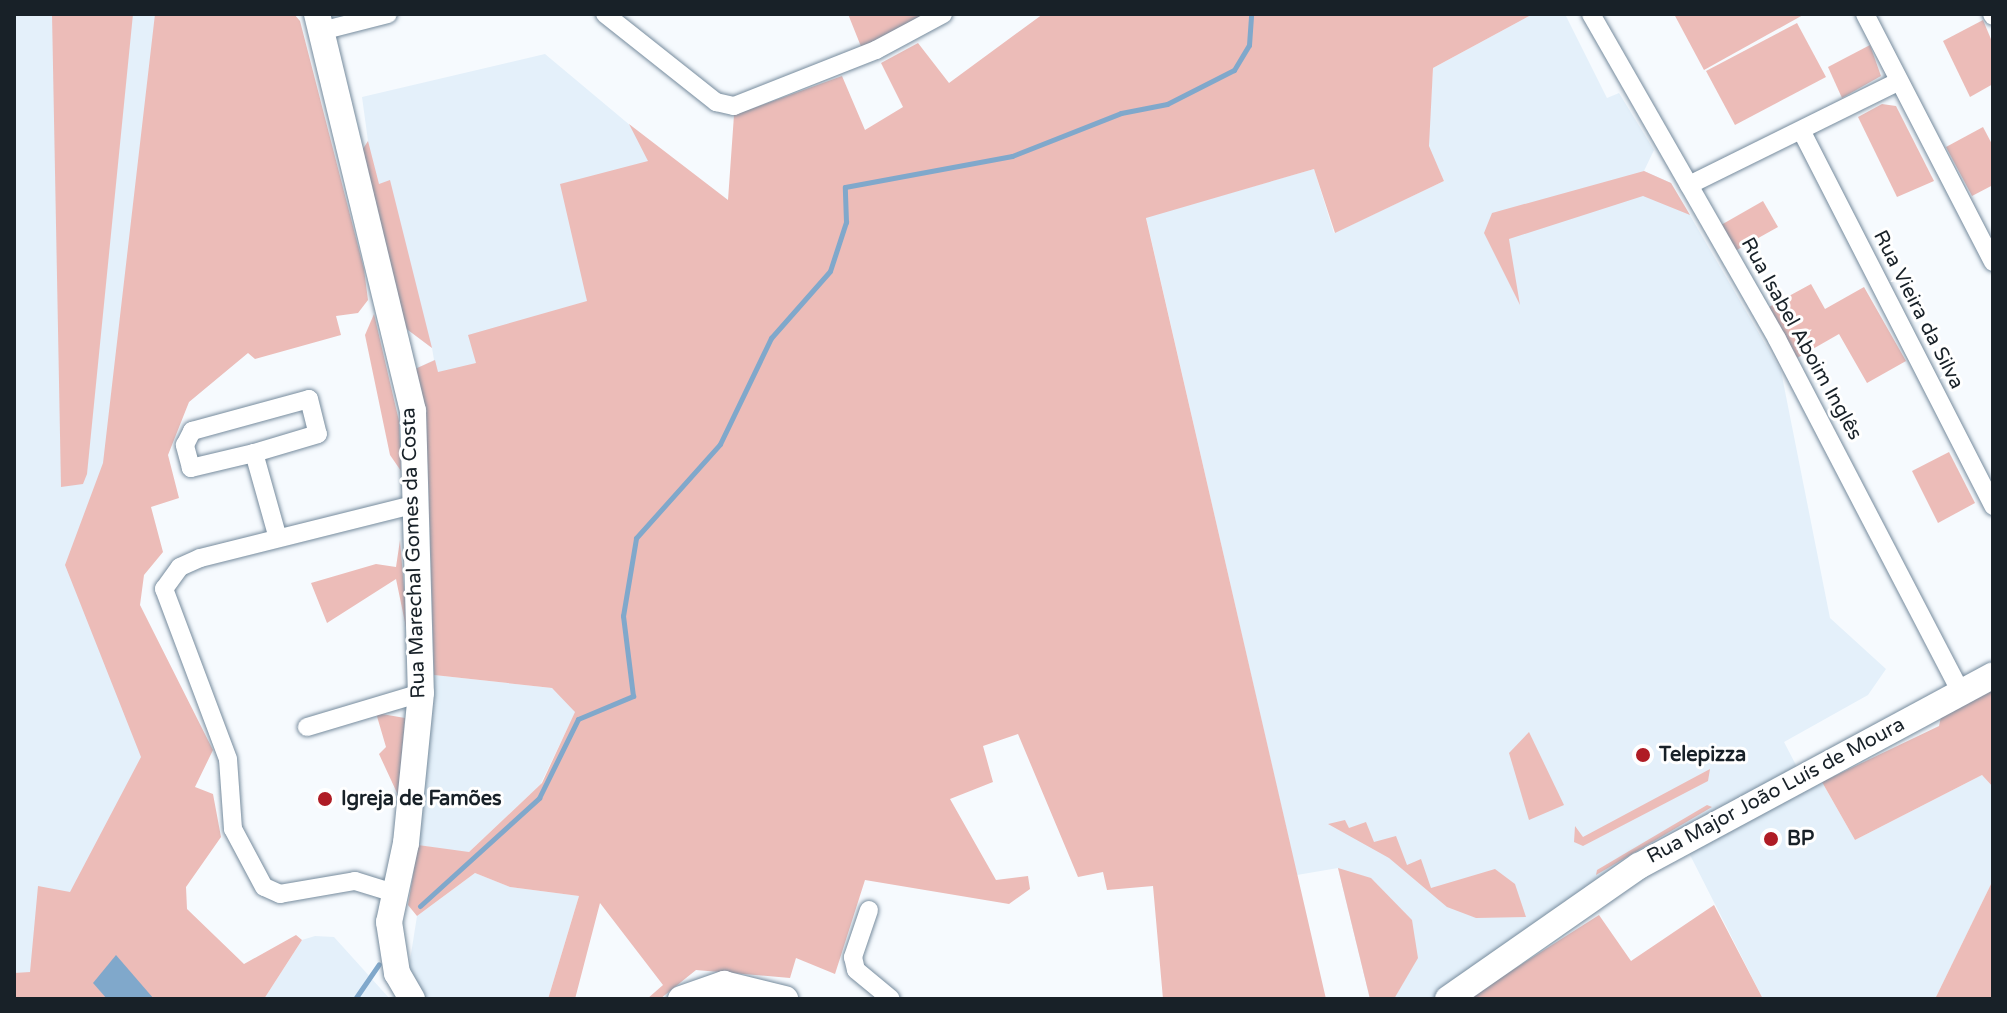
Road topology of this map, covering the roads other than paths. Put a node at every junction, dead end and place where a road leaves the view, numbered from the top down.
1 (388, 14) edge
2 (943, 14) edge
3 (1591, 14) edge
4 (1865, 14) edge
5 (614, 16) edge
6 (319, 22) edge
7 (1899, 81) junction
8 (1803, 134) junction
9 (1689, 185) junction
10 (1993, 262) edge
11 (254, 453) junction
12 (417, 504) junction
13 (1993, 506) edge
14 (277, 535) junction
15 (1993, 675) edge
16 (1961, 692) junction
17 (421, 693) junction
18 (307, 727) dead end
19 (394, 893) junction
20 (869, 910) dead end
21 (412, 999) edge
22 (681, 999) edge
23 (785, 999) edge
24 (891, 999) edge
25 (1448, 999) edge

1 - 6 street
2 - 5 street
3 - 9 street, Rua Isabel Aboim Inglês
4 - 7 street
6 - 12 main road, Rua Marechal Gomes da Costa
7 - 8 street
7 - 10 street
8 - 9 street
8 - 13 street, Rua Vieira da Silva
9 - 16 street, Rua Isabel Aboim Inglês
11 - 11 street
11 - 14 street
12 - 14 street
12 - 17 main road, Rua Marechal Gomes da Costa
14 - 19 street
15 - 16 main road, Rua Major João Luís de Moura
16 - 25 main road, Rua Major João Luís de Moura
17 - 18 street
17 - 19 main road, Rua Marechal Gomes da Costa
19 - 21 main road, Rua Marechal Gomes da Costa
20 - 24 street
22 - 23 main road

